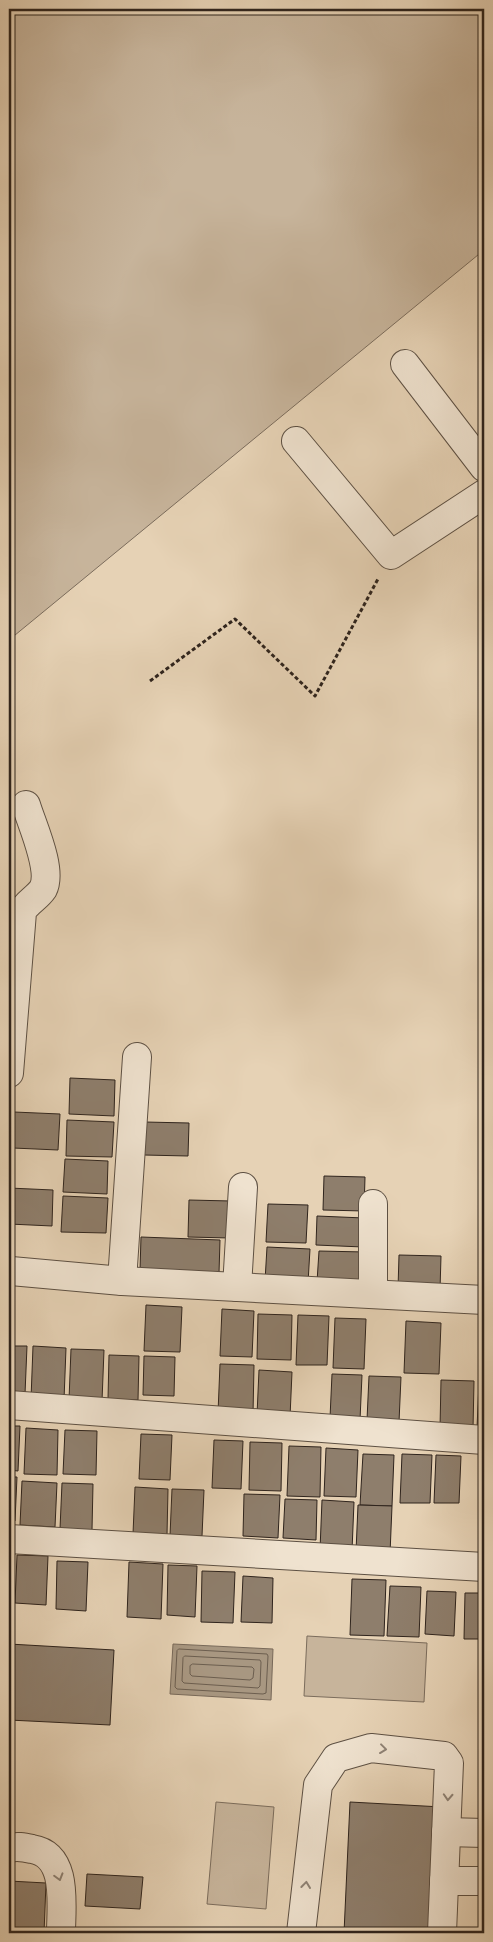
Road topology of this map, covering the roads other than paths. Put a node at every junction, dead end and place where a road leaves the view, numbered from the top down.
1 (405, 364) dead end
2 (296, 441) dead end
3 (484, 467) edge
4 (484, 494) edge
5 (26, 806) dead end
6 (14, 940) edge
7 (137, 1057) dead end
8 (9, 1073) edge
9 (243, 1187) dead end
10 (373, 1204) dead end
11 (9, 1270) edge
12 (122, 1281) junction
13 (238, 1287) junction
14 (373, 1294) junction
15 (484, 1300) edge
16 (9, 1405) edge
17 (484, 1440) edge
18 (9, 1539) edge
19 (484, 1567) edge
20 (446, 1832) junction
21 (484, 1833) edge
22 (9, 1848) edge
23 (444, 1881) junction
24 (484, 1881) edge
25 (61, 1933) edge
26 (300, 1933) edge
27 (442, 1933) edge

1 - 3 street
2 - 4 street
5 - 6 street
6 - 8 street
7 - 12 street
9 - 13 street
10 - 14 street
11 - 12 street
12 - 13 street
13 - 14 street
14 - 15 street
16 - 17 street
18 - 19 street
20 - 21 street
20 - 23 street
26 -> 20 street
22 -> 25 street
23 - 24 street
23 - 27 street

